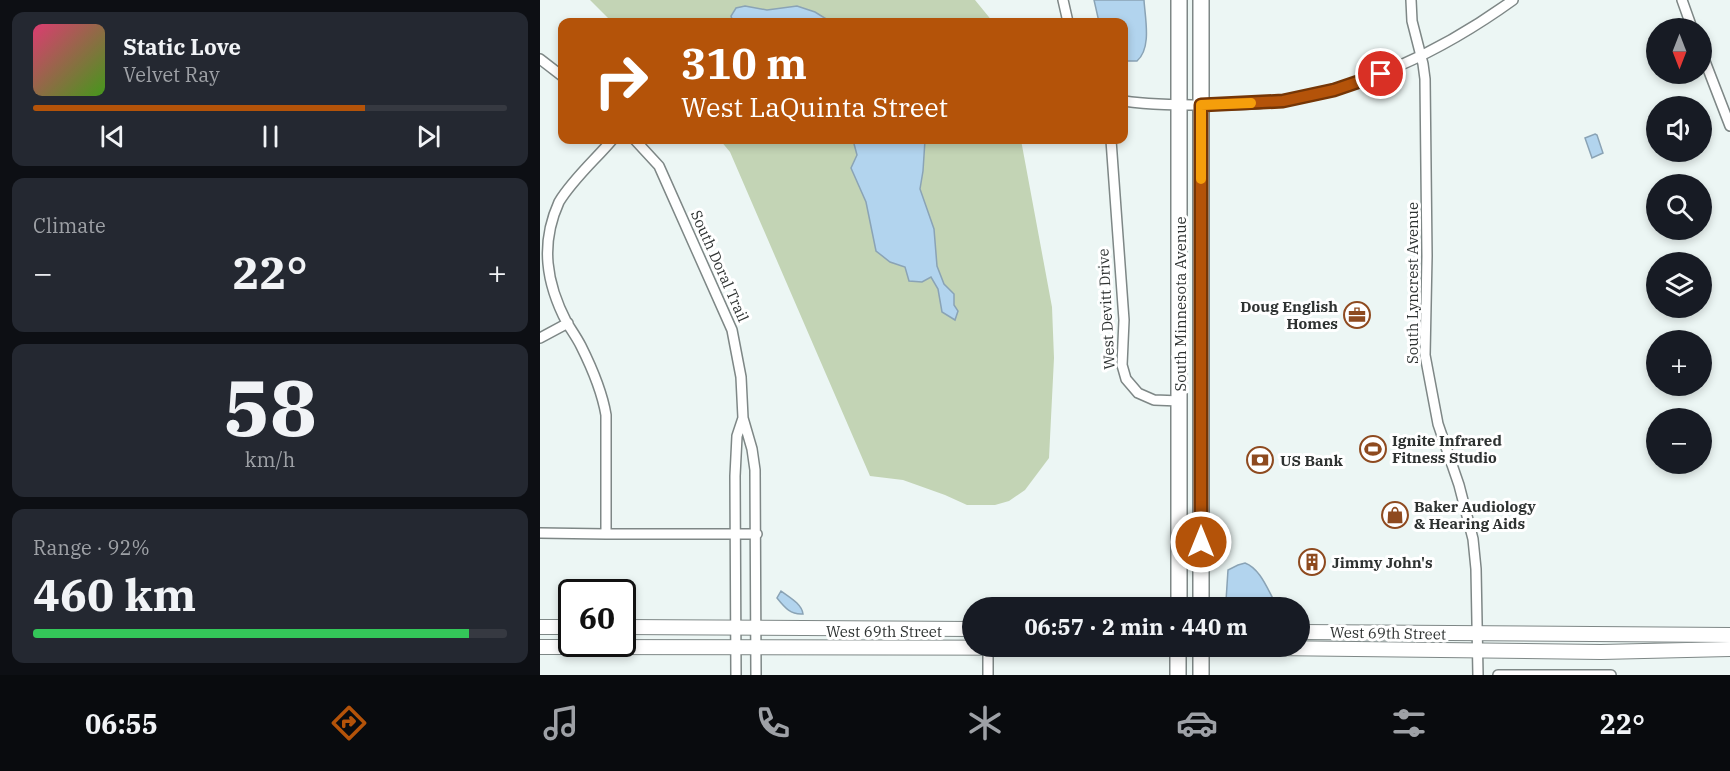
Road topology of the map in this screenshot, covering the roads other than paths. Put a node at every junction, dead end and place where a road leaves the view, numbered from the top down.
1 (1063, 0) edge
2 (1179, 0) edge
3 (1201, 0) edge
4 (1411, 0) edge
5 (1513, 0) edge
6 (1682, 0) edge
7 (1067, 18) edge
8 (1688, 18) edge
9 (1421, 56) junction
10 (540, 59) edge
11 (558, 73) edge
12 (1712, 79) edge
13 (1128, 101) edge
14 (1179, 105) junction
15 (1201, 105) junction
16 (1730, 126) edge
17 (609, 144) edge
18 (639, 144) edge
19 (1111, 144) edge
20 (568, 324) junction
21 (540, 338) edge
22 (1180, 401) junction
23 (743, 418) junction
24 (540, 533) edge
25 (606, 534) junction
26 (734, 534) junction
27 (757, 534) junction
28 (1179, 597) edge
29 (1201, 597) edge
30 (540, 627) edge
31 (558, 627) edge
32 (636, 627) edge
33 (735, 627) junction
34 (758, 628) junction
35 (962, 629) edge
36 (1310, 632) edge
37 (1478, 634) junction
38 (1730, 635) edge
39 (540, 647) edge
40 (735, 647) junction
41 (757, 647) junction
42 (962, 647) edge
43 (1310, 649) edge
44 (1730, 649) edge
45 (1478, 651) junction
46 (988, 657) edge
47 (1178, 657) edge
48 (1201, 657) edge
49 (736, 675) edge
50 (756, 675) edge
51 (988, 675) edge
52 (1178, 675) edge
53 (1201, 675) edge
54 (1478, 675) edge
55 (1498, 675) edge
56 (1611, 675) edge

1 - 7 street
2 - 14 main road, South Minnesota Avenue
3 - 15 main road, South Minnesota Avenue
4 - 9 street, South Lyncrest Avenue
5 - 9 street
6 - 8 street
9 - 15 street
9 - 37 street, South Lyncrest Avenue
10 - 11 street
12 - 16 street
13 - 14 street
14 - 15 street
14 - 22 main road, South Minnesota Avenue
15 - 29 main road, South Minnesota Avenue
17 - 20 street
18 - 23 street, South Doral Trail
19 - 22 street, West Devitt Drive
20 - 21 street
20 - 25 street
22 - 28 main road, South Minnesota Avenue
23 - 26 street, South Doral Trail
23 - 27 street, South Doral Trail
24 - 25 street
25 - 26 street
26 - 27 street
26 - 33 street, South Doral Trail
27 - 34 street, South Doral Trail
30 - 31 main road
32 - 33 main road, West 69th Street
33 - 34 main road, West 69th Street
33 - 40 street, South Doral Trail
34 - 35 main road, West 69th Street
34 - 41 street, South Doral Trail
36 - 37 main road, West 69th Street
37 - 38 main road, West 69th Street
37 - 45 street, South Lyncrest Avenue
39 - 40 main road, West 69th Street
40 - 41 main road, West 69th Street
40 - 49 street, South Doral Trail
41 - 42 main road, West 69th Street
41 - 50 street, South Doral Trail
43 - 45 main road, West 69th Street
44 - 45 main road, West 69th Street
45 - 54 street, South Lyncrest Avenue
46 - 51 street
47 - 52 main road
48 - 53 main road
55 - 56 street

